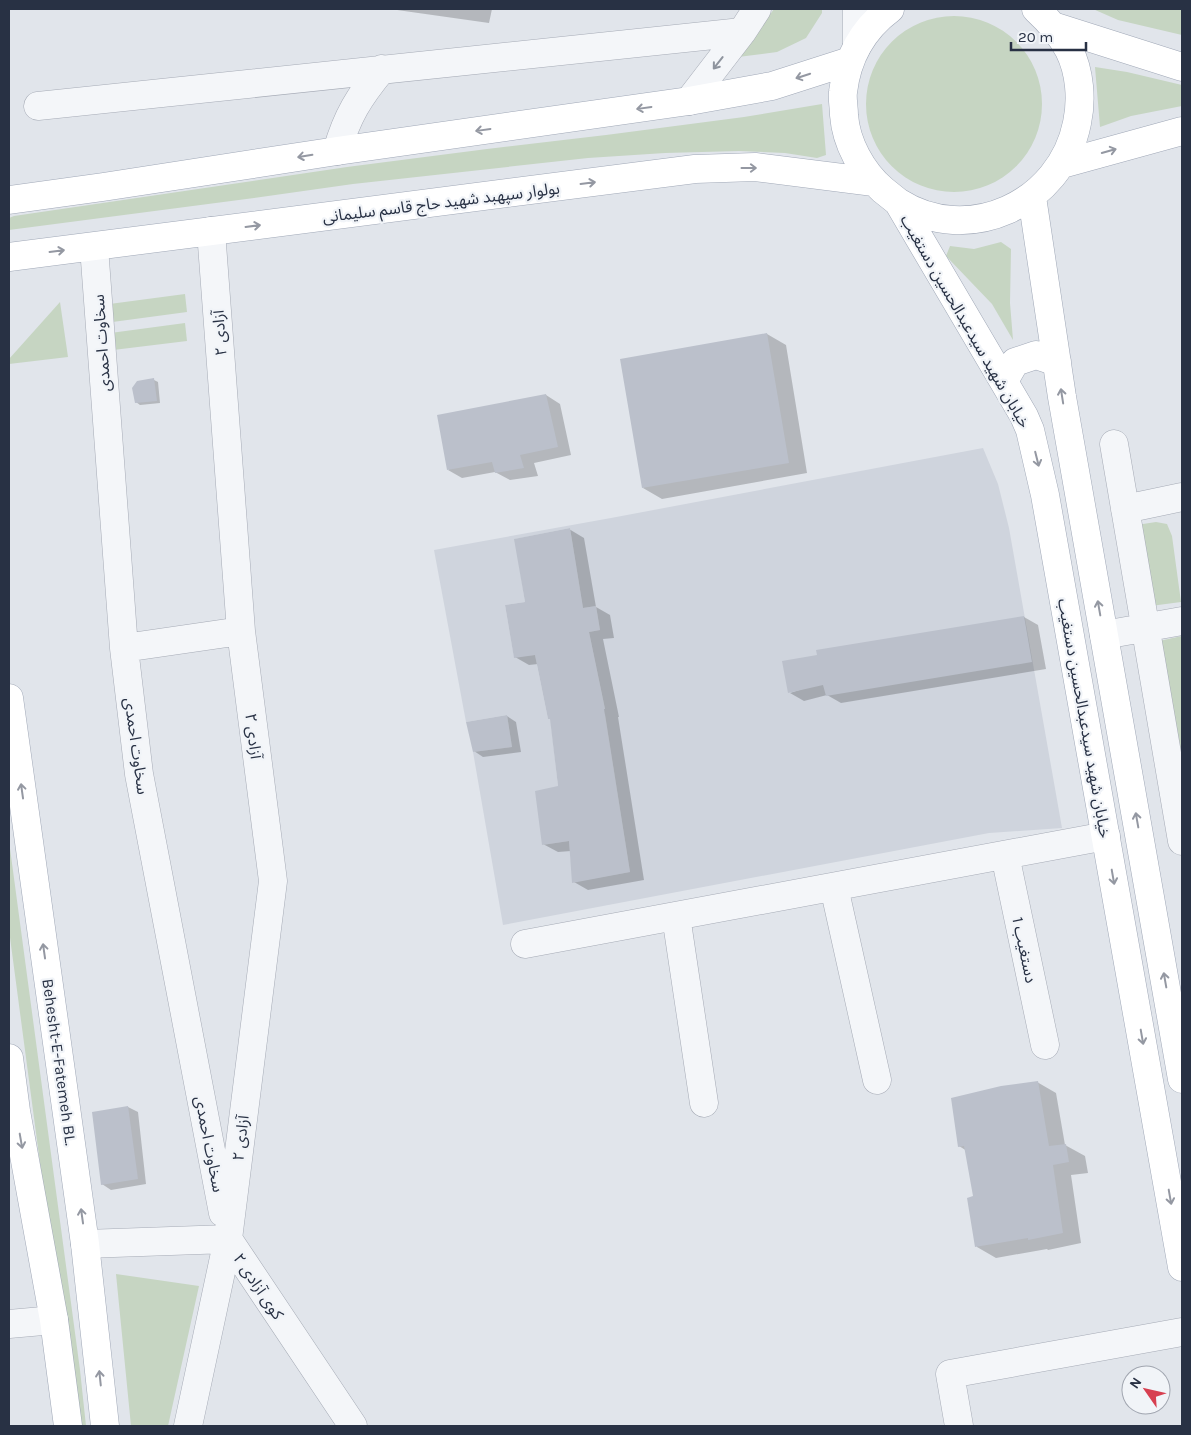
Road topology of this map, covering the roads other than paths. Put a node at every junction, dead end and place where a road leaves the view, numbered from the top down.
1 (756, 9) edge
2 (857, 9) edge
3 (890, 9) edge
4 (1044, 17) edge
5 (742, 32) junction
6 (853, 54) junction
7 (1182, 67) edge
8 (382, 70) junction
9 (689, 102) junction
10 (38, 106) dead end
11 (1182, 131) edge
12 (337, 151) junction
13 (1062, 164) junction
14 (874, 182) junction
15 (1032, 197) junction
16 (9, 200) edge
17 (898, 202) junction
18 (211, 231) junction
19 (94, 246) junction
20 (9, 257) edge
21 (1057, 362) junction
22 (1004, 381) junction
23 (1114, 444) dead end
24 (1182, 497) edge
25 (1124, 509) junction
26 (1182, 621) edge
27 (1145, 628) junction
28 (241, 632) junction
29 (1104, 635) junction
30 (124, 648) junction
31 (9, 698) edge
32 (1176, 762) edge
33 (1178, 793) edge
34 (1106, 836) junction
35 (1182, 841) edge
36 (1005, 855) junction
37 (834, 887) junction
38 (676, 916) junction
39 (525, 944) dead end
40 (1045, 1045) dead end
41 (9, 1058) edge
42 (1182, 1079) edge
43 (877, 1080) dead end
44 (704, 1102) dead end
45 (12, 1110) edge
46 (228, 1239) junction
47 (85, 1244) junction
48 (1182, 1267) edge
49 (54, 1320) junction
50 (9, 1324) edge
51 (1182, 1332) edge
52 (68, 1426) edge
53 (106, 1426) edge
54 (188, 1426) edge
55 (353, 1426) edge
56 (959, 1426) edge

1 - 5 street
2 - 6 street
3 - 6 main road
4 - 7 main road
4 - 13 main road
5 - 8 street
5 -> 9 street
6 -> 9 main road
6 - 14 main road
8 - 10 street
8 - 12 street
9 -> 12 main road
13 -> 11 main road
12 -> 16 main road
13 - 15 main road
14 - 17 main road
18 -> 14 main road, بولوار سپهبد شهید حاج قاسم سلیمانی
15 - 17 main road
15 - 21 main road, خیابان شهید سیدعبدالحسین دستغیب
17 - 22 main road, خیابان شهید سیدعبدالحسین دستغیب
18 - 19 main road, بولوار سپهبد شهید حاج قاسم سلیمانی
18 - 28 street, آزادی ۲
20 -> 19 main road, بولوار سپهبد شهید حاج قاسم سلیمانی
19 - 30 street, سخاوت احمدی
21 - 22 main road
29 -> 21 main road, خیابان شهید سیدعبدالحسین دستغیب
22 -> 34 main road, خیابان شهید سیدعبدالحسین دستغیب
23 - 25 street
24 - 25 street
25 - 27 street
26 - 27 street
27 - 29 street
27 - 32 street
28 - 30 street
28 - 46 street, آزادی ۲
42 -> 29 main road, خیابان شهید سیدعبدالحسین دستغیب
30 - 46 street, سخاوت احمدی
47 -> 31 main road, Behesht-E-Fatemeh BL.
32 - 33 street
33 - 35 street
34 - 36 street
34 -> 48 main road, خیابان شهید سیدعبدالحسین دستغیب
36 - 37 street
36 - 40 street, دستغیب 1
37 - 38 street
37 - 43 street
38 - 39 street
38 - 44 street
41 - 45 main road
45 -> 49 main road
46 - 47 street, کوی آزادی ۲
46 - 54 street, آزادی ۲
46 - 55 street, کوی آزادی ۲
53 -> 47 main road, Behesht-E-Fatemeh BL.
49 - 50 street
49 - 52 main road
51 - 56 street

